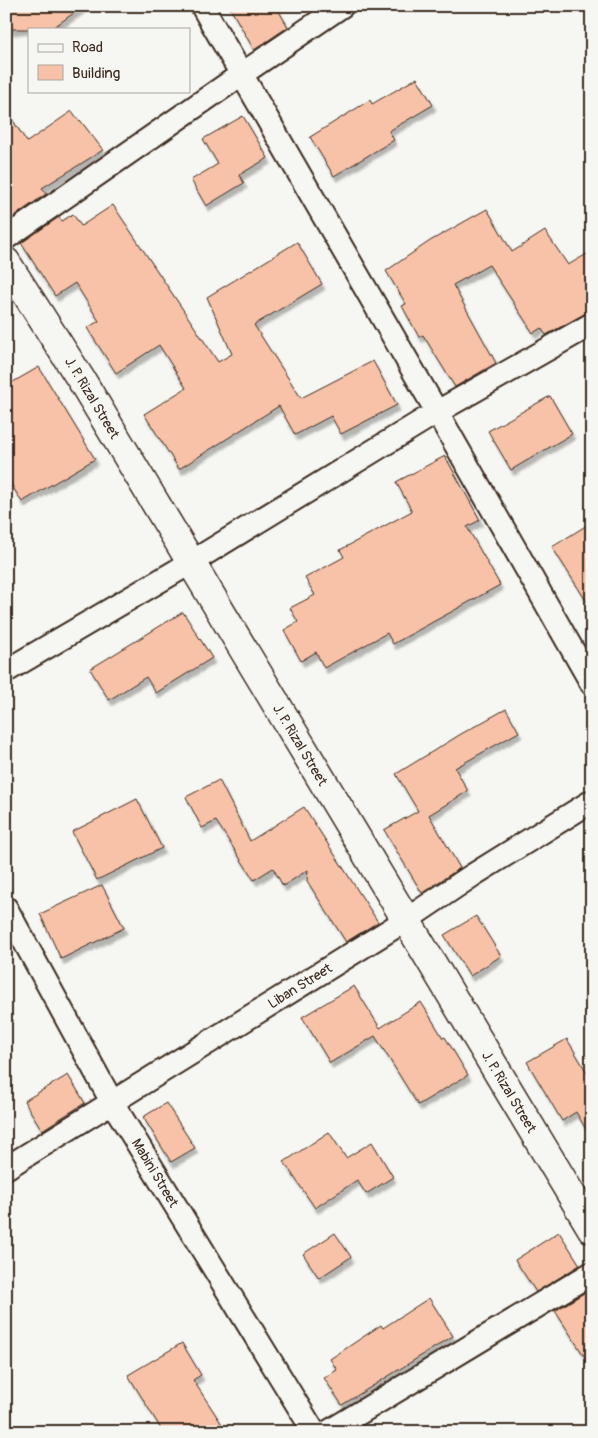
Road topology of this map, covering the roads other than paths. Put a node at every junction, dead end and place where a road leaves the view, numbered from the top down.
1 (202, 6) edge
2 (342, 6) edge
3 (242, 74) junction
4 (6, 238) edge
5 (6, 262) edge
6 (592, 324) edge
7 (437, 412) junction
8 (190, 563) junction
9 (6, 671) edge
10 (592, 684) edge
11 (592, 801) edge
12 (6, 908) edge
13 (406, 920) junction
14 (112, 1102) junction
15 (6, 1168) edge
16 (592, 1229) edge
17 (592, 1273) edge
18 (314, 1432) edge
19 (328, 1432) edge

1 - 3 street
2 - 3 street
3 - 4 street
3 - 7 street
5 - 8 main road, J. P. Rizal Street
6 - 7 street
7 - 8 street
7 - 10 street
8 - 9 street
8 - 13 main road, J. P. Rizal Street
11 - 13 street, Liban Street
12 - 14 street, Mabini Street
13 - 14 street, Liban Street
13 - 16 main road, J. P. Rizal Street
14 - 15 street, Liban Street
14 - 18 street, Mabini Street
17 - 19 street

